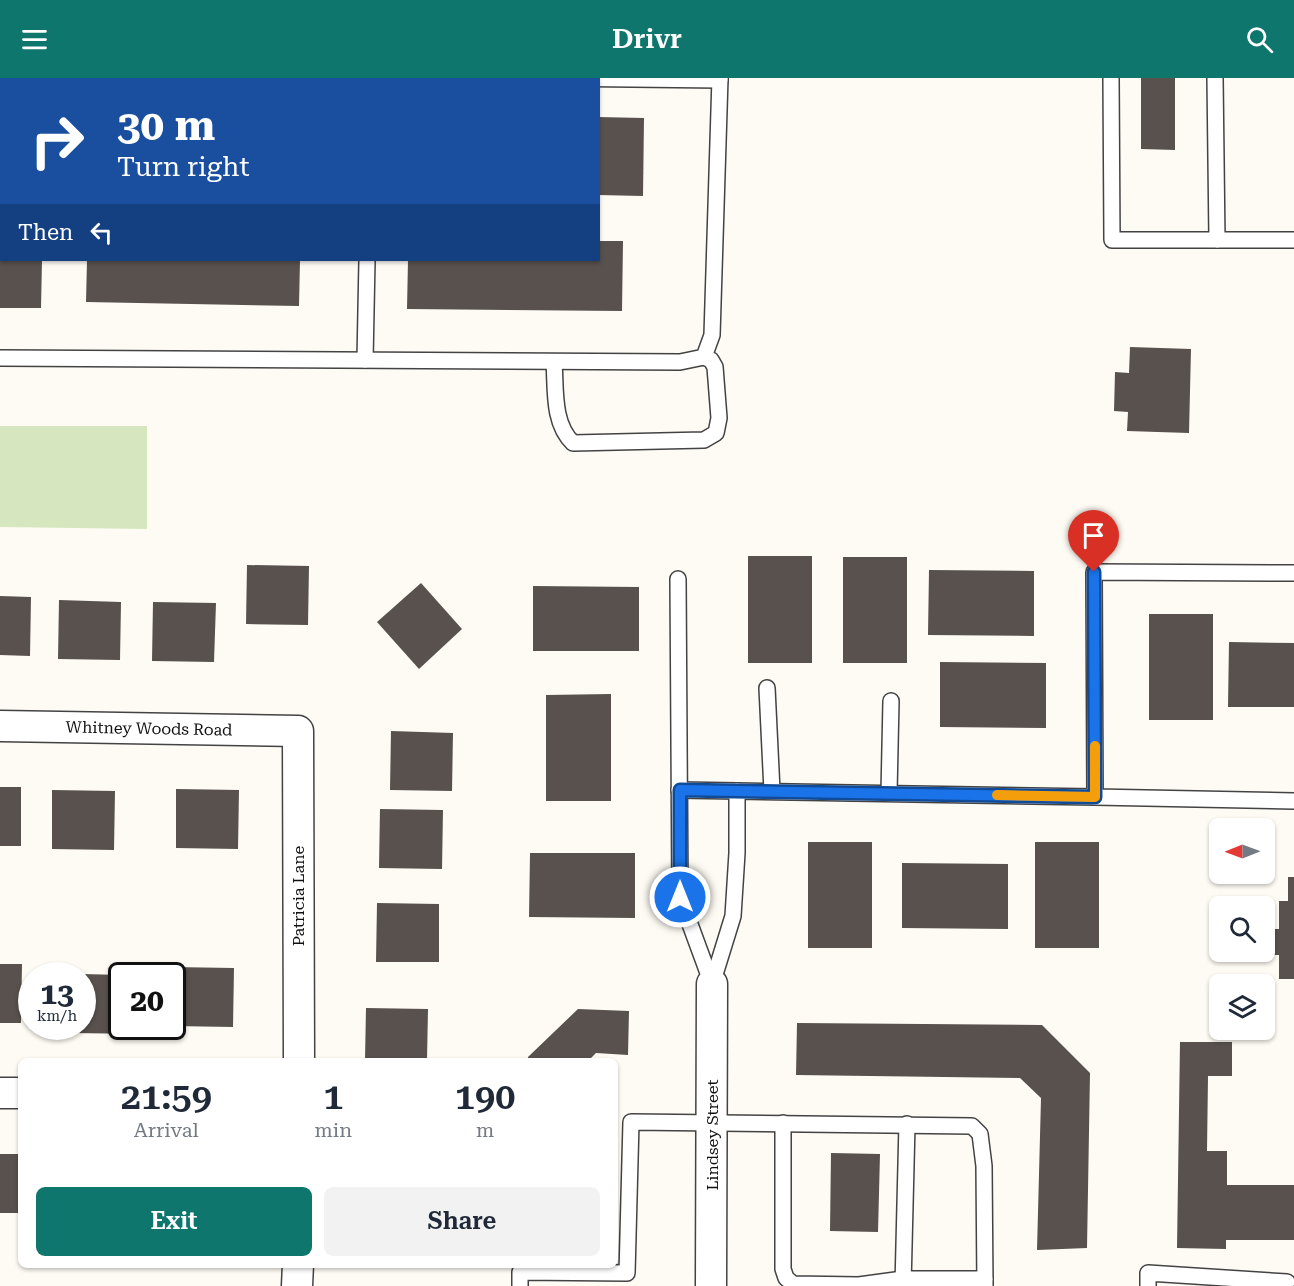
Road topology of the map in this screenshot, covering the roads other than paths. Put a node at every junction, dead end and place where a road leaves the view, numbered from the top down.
1 (1111, 78) edge
2 (1215, 78) edge
3 (720, 79) edge
4 (600, 80) edge
5 (1217, 240) junction
6 (1294, 240) edge
7 (367, 261) edge
8 (704, 357) junction
9 (0, 358) edge
10 (365, 360) junction
11 (554, 362) junction
12 (1294, 573) edge
13 (678, 579) dead end
14 (767, 688) dead end
15 (891, 700) dead end
16 (0, 726) edge
17 (298, 731) joint
18 (680, 790) junction
19 (736, 791) junction
20 (772, 791) junction
21 (889, 793) junction
22 (1095, 797) junction
23 (1294, 801) edge
24 (712, 984) junction
25 (299, 1058) edge
26 (0, 1093) edge
27 (18, 1093) edge
28 (712, 1122) junction
29 (783, 1122) junction
30 (907, 1124) junction
31 (298, 1268) edge
32 (985, 1282) edge
33 (1289, 1282) edge
34 (903, 1283) edge
35 (297, 1286) edge
36 (520, 1286) edge
37 (711, 1286) edge
38 (1148, 1286) edge

1 - 5 lane
2 - 5 lane
3 - 4 lane
3 - 8 lane
5 - 6 lane
7 - 10 lane
8 - 11 lane
8 - 11 lane
9 - 10 lane
10 - 11 lane
12 - 22 lane
13 - 18 lane
14 - 20 lane
15 - 21 lane
16 - 17 street, Whitney Woods Road
17 - 25 street, Patricia Lane
18 - 19 lane
18 - 24 lane
19 - 20 lane
19 - 24 lane
20 - 21 lane
21 - 22 lane
22 - 23 lane
24 - 28 street, Lindsey Street
26 - 27 street
28 - 29 lane
28 - 36 lane
28 - 37 street, Lindsey Street
29 - 30 lane
29 - 34 lane
30 - 32 lane
30 - 34 lane
31 - 35 street
32 - 34 lane
33 - 38 lane

